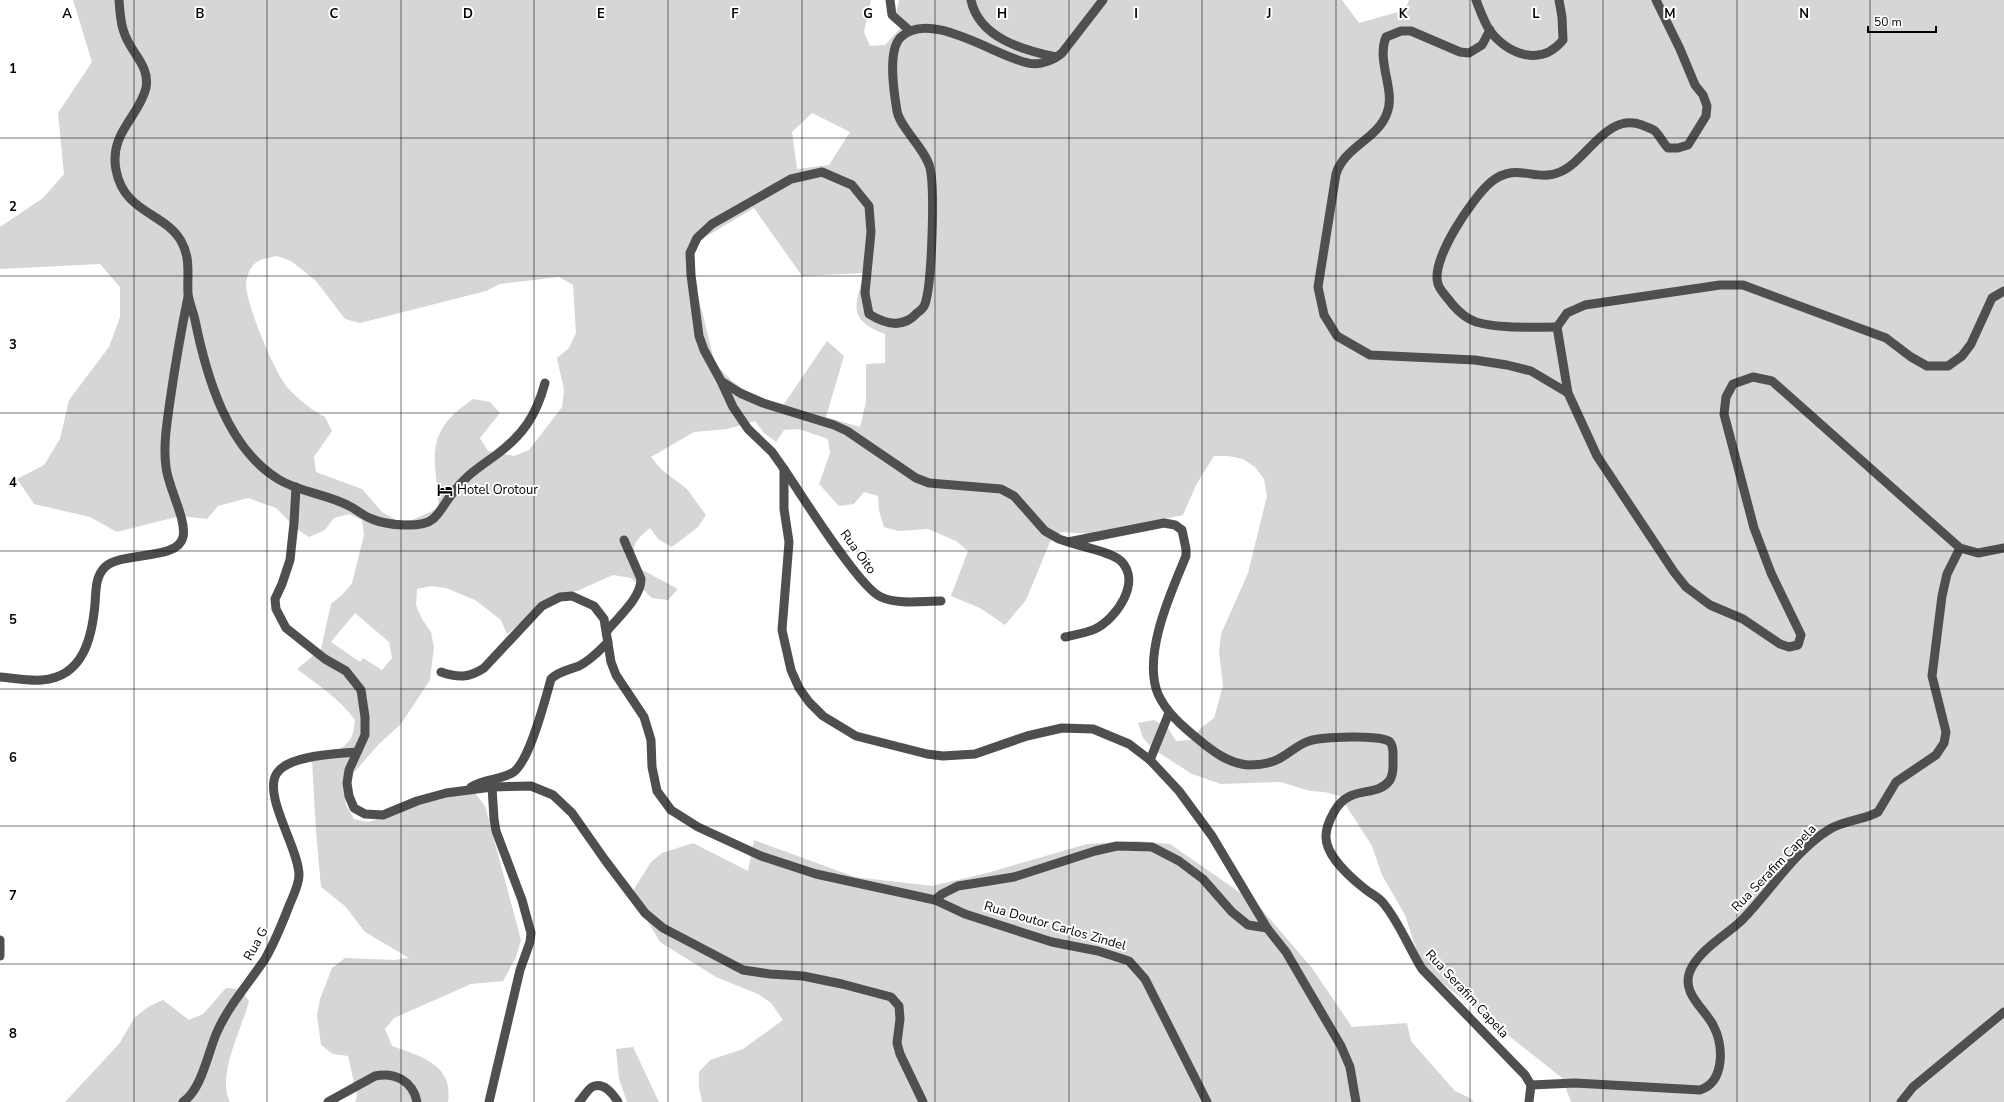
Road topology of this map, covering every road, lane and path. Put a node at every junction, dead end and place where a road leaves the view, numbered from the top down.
1 (119, 0) edge
2 (890, 0) edge
3 (971, 0) edge
4 (1102, 0) edge
5 (1476, 0) edge
6 (1559, 0) edge
7 (1656, 0) edge
8 (909, 30) junction
9 (1490, 30) junction
10 (1057, 57) junction
11 (2004, 291) edge
12 (188, 295) junction
13 (1557, 327) junction
14 (721, 381) junction
15 (545, 383) dead end
16 (1568, 393) junction
17 (784, 469) junction
18 (296, 487) junction
19 (624, 540) dead end
20 (1068, 542) junction
21 (1960, 548) junction
22 (2004, 548) edge
23 (941, 601) dead end
24 (607, 631) junction
25 (1065, 637) dead end
26 (608, 642) junction
27 (441, 672) dead end
28 (0, 676) edge
29 (1169, 713) junction
30 (357, 752) junction
31 (1150, 760) junction
32 (492, 787) junction
33 (468, 789) junction
34 (936, 900) junction
35 (1267, 928) junction
36 (0, 940) edge
37 (0, 956) edge
38 (2004, 1012) edge
39 (1531, 1085) junction
40 (183, 1102) edge
41 (328, 1102) edge
42 (417, 1102) edge
43 (489, 1102) edge
44 (579, 1102) edge
45 (618, 1102) edge
46 (923, 1102) edge
47 (1208, 1102) edge
48 (1356, 1102) edge
49 (1529, 1102) edge
50 (1901, 1102) edge

1 - 12 street
2 - 8 street
3 - 10 street
4 - 10 street
5 - 9 street
6 - 9 street
7 - 13 street
8 - 10 street
8 - 14 street, Rua Oito
9 - 16 street
11 - 13 street
12 - 18 street
12 - 28 street
13 - 16 street
14 - 17 street, Rua Oito
14 - 20 street
15 - 18 street
16 - 21 street
17 - 23 street, Rua Oito
17 - 31 street
18 - 30 street
19 - 24 street
20 - 25 street
20 - 29 street
21 - 22 street
21 - 39 street, Rua Serafim Capela
24 - 26 street, Rua Doutor Carlos Zindel
24 - 27 street, Rua Doutor Carlos Zindel
26 - 33 street
26 - 34 street, Rua Doutor Carlos Zindel
29 - 31 street
29 - 39 street, Rua Serafim Capela
30 - 33 street
30 - 40 street, Rua G
31 - 35 street
32 - 33 street
32 - 43 street
32 - 46 street
34 - 35 street, Rua Doutor Carlos Zindel
34 - 47 street, Rua Doutor Carlos Zindel
35 - 48 street
36 - 37 street
38 - 50 street
39 - 49 street
41 - 42 street
44 - 45 street

